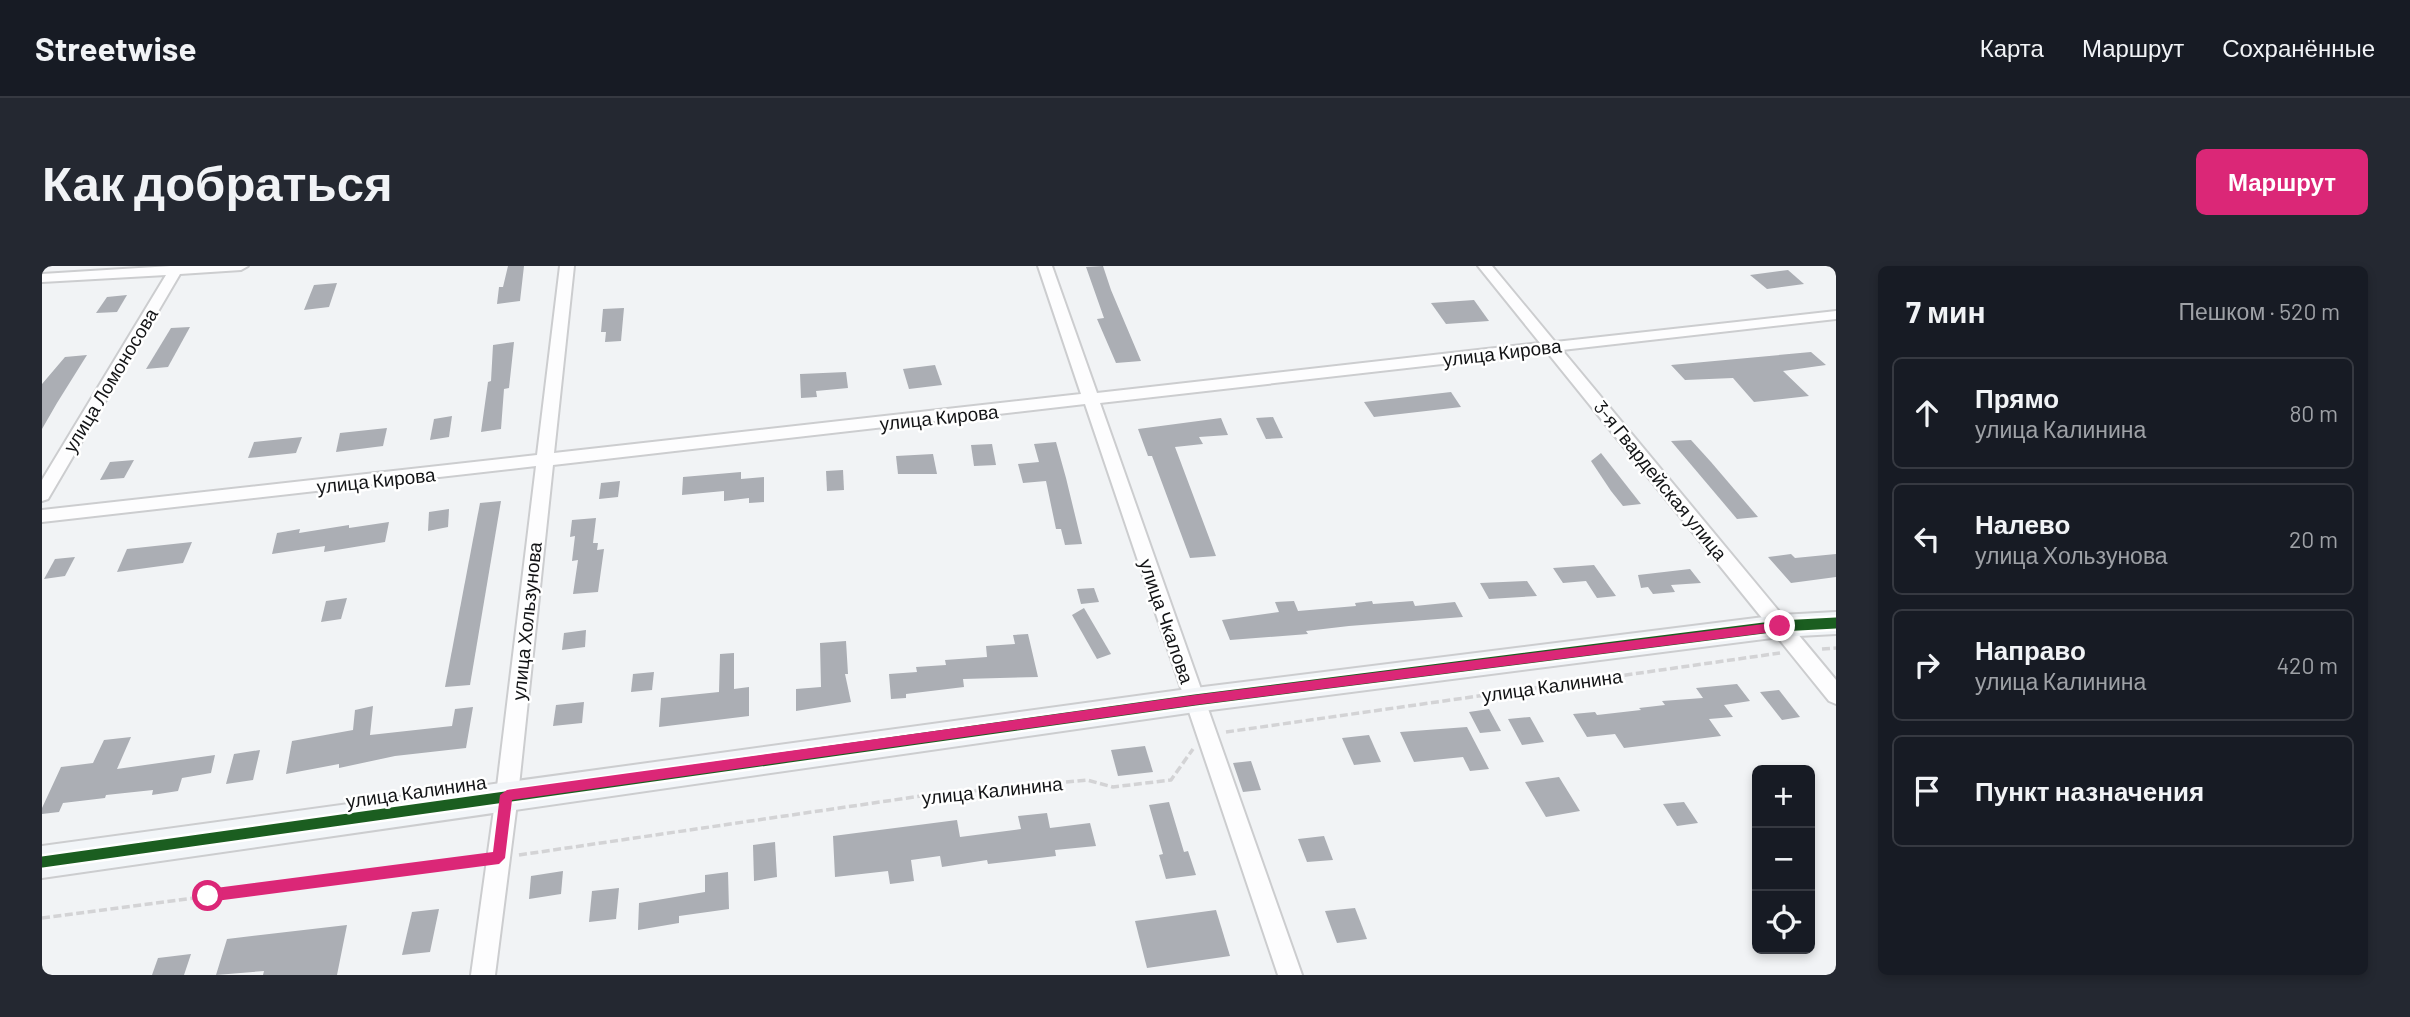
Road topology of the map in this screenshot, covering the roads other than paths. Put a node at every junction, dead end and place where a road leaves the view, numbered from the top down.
1 (241, 266) edge
2 (567, 266) edge
3 (1045, 266) edge
4 (1485, 266) edge
5 (177, 269) edge
6 (42, 278) edge
7 (1836, 315) edge
8 (1553, 345) junction
9 (1092, 400) junction
10 (543, 461) junction
11 (42, 495) edge
12 (42, 516) edge
13 (1836, 623) edge
14 (1780, 626) junction
15 (1836, 695) edge
16 (1195, 700) junction
17 (507, 795) junction
18 (42, 862) edge
19 (483, 975) edge
20 (1290, 975) edge

1 - 5 street
2 - 10 street, улица Хользунова
3 - 9 street, улица Чкалова
4 - 8 street, 3-я Гвардейская улица
5 - 6 street
5 - 11 street, улица Ломоносова
7 - 8 street, улица Кирова
8 - 9 street, улица Кирова
8 - 14 street, 3-я Гвардейская улица
9 - 10 street, улица Кирова
9 - 16 street, улица Чкалова
10 - 12 street, улица Кирова
10 - 17 street, улица Хользунова
13 - 14 street, улица Калинина
14 - 15 street, 3-я Гвардейская улица
14 - 16 street, улица Калинина
16 - 17 street, улица Калинина
16 - 20 street, улица Чкалова
17 - 18 street, улица Калинина
17 - 19 street, улица Хользунова

